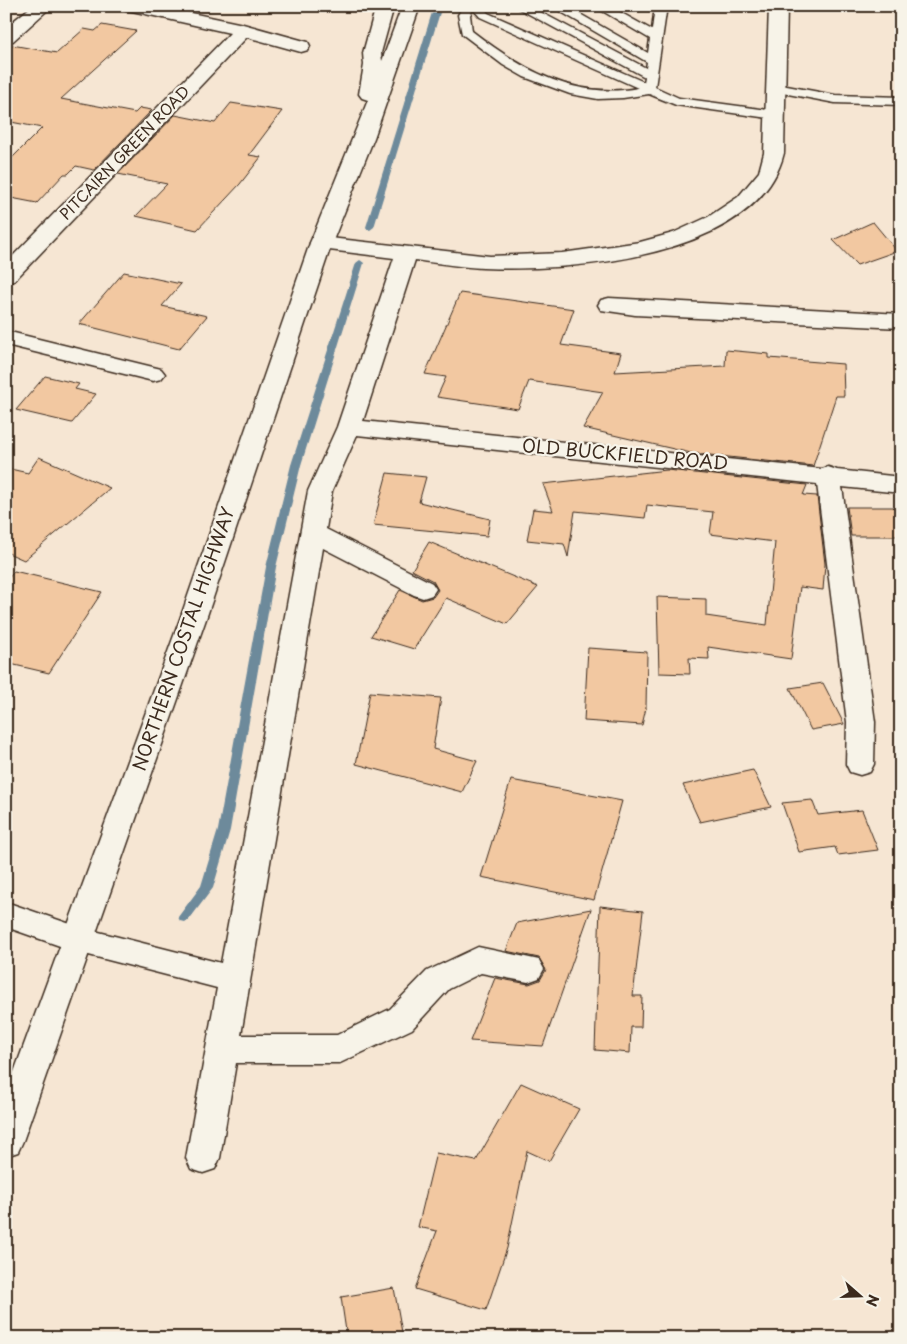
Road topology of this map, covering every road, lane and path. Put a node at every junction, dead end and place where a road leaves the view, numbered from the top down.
1 (43, 6) edge
2 (132, 6) edge
3 (384, 6) edge
4 (411, 6) edge
5 (469, 6) edge
6 (476, 6) edge
7 (520, 6) edge
8 (557, 6) edge
9 (600, 6) edge
10 (645, 6) edge
11 (778, 6) edge
12 (660, 10) edge
13 (244, 30) junction
14 (656, 37) junction
15 (6, 38) edge
16 (300, 46) dead end
17 (653, 60) junction
18 (650, 75) junction
19 (776, 88) junction
20 (648, 90) junction
21 (901, 102) edge
22 (774, 115) junction
23 (364, 138) junction
24 (322, 243) junction
25 (406, 254) junction
26 (6, 276) edge
27 (609, 305) dead end
28 (901, 321) edge
29 (6, 338) edge
30 (153, 374) dead end
31 (349, 427) junction
32 (828, 475) junction
33 (901, 485) edge
34 (312, 532) junction
35 (423, 588) dead end
36 (860, 764) dead end
37 (6, 914) edge
38 (77, 938) junction
39 (528, 968) dead end
40 (234, 979) junction
41 (222, 1049) junction
42 (6, 1141) edge
43 (203, 1158) dead end

1 - 15 street
2 - 13 street
3 - 23 street
4 - 23 street
5 - 20 lane
6 - 20 lane
7 - 18 lane
8 - 17 lane
9 - 14 lane
10 - 12 lane
11 - 19 street
12 - 14 lane
13 - 16 street
13 - 26 street, PITCAIRN GREEN ROAD
14 - 17 lane
17 - 18 lane
18 - 20 lane
19 - 21 lane
19 - 22 street
20 - 22 lane
22 - 25 street
23 - 24 street, NORTHERN COSTAL HIGHWAY
24 - 25 street
24 - 38 street, NORTHERN COSTAL HIGHWAY
25 - 31 street
27 - 28 street
29 - 30 street
31 - 32 street, OLD BUCKFIELD ROAD
31 - 34 street
32 - 33 street, OLD BUCKFIELD ROAD
32 - 36 street
34 - 35 street
34 - 40 street
37 - 38 street
38 - 40 street
38 - 42 street, NORTHERN COSTAL HIGHWAY
39 - 41 street
40 - 41 street
41 - 43 street

